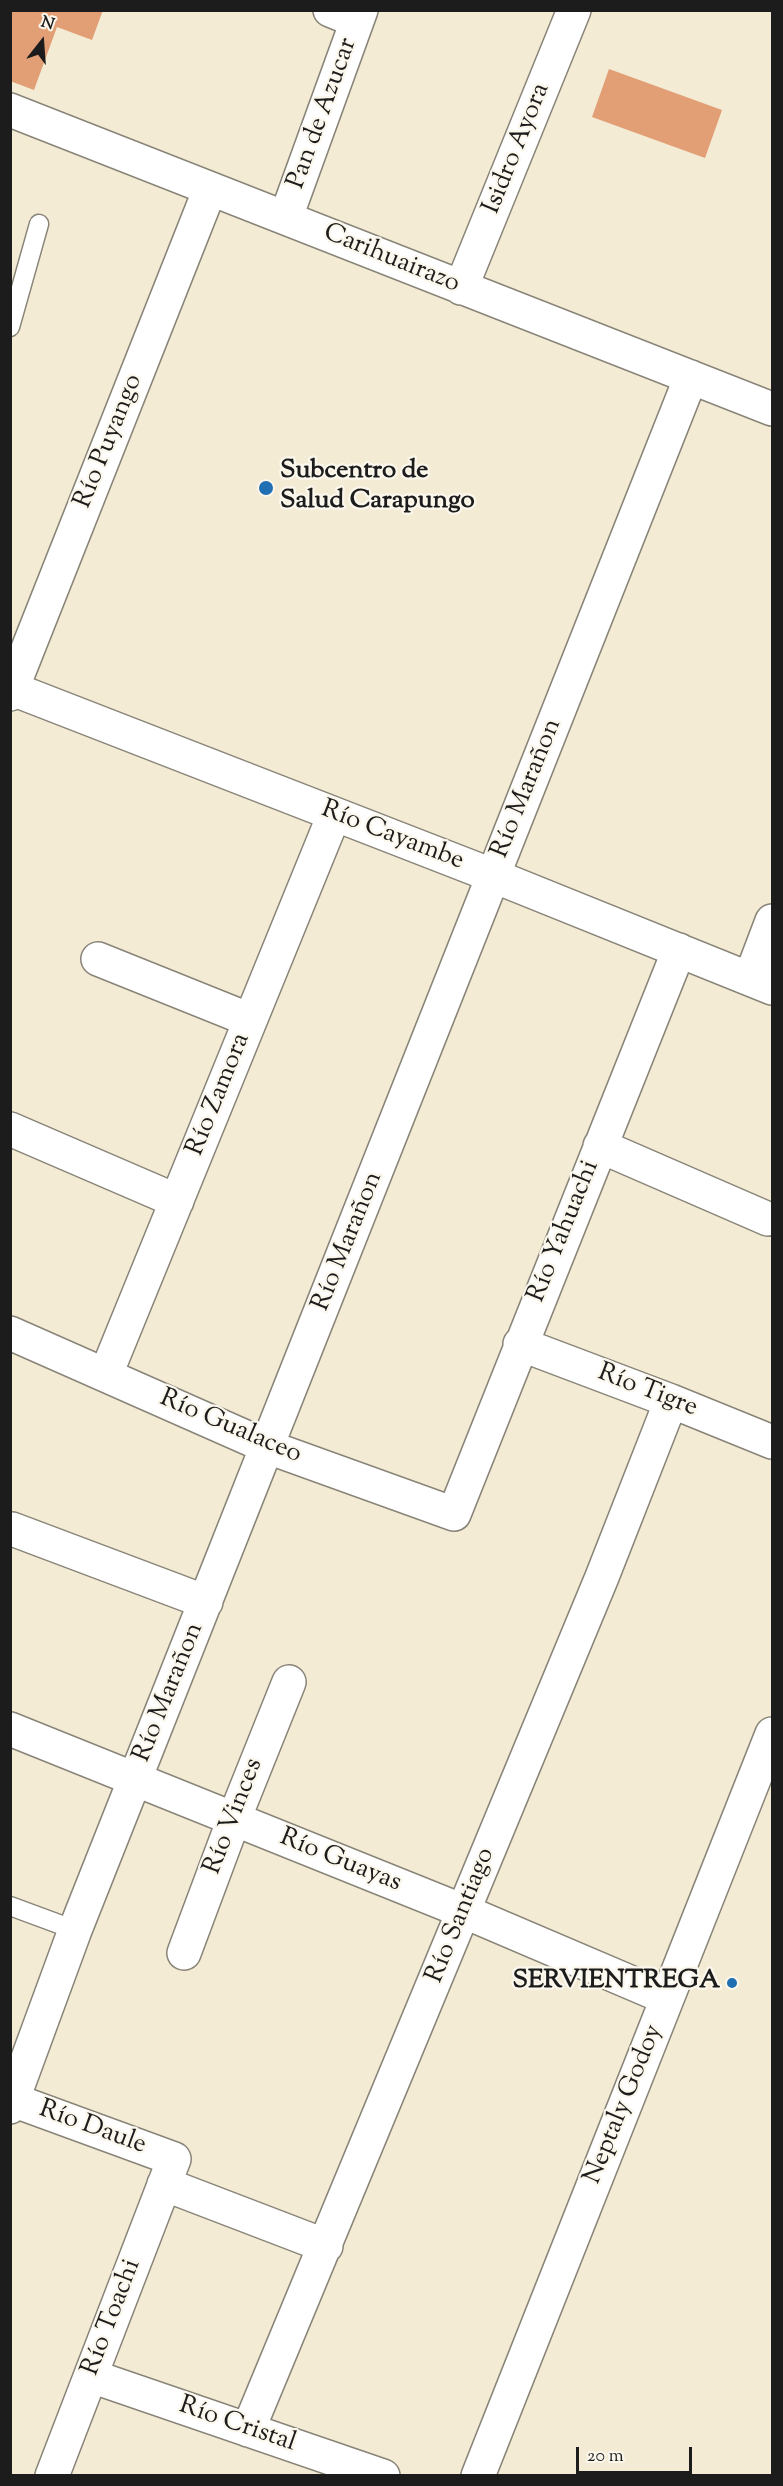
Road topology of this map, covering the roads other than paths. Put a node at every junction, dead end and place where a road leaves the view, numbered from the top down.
1 (574, 10) edge
2 (350, 14) edge
3 (10, 110) edge
4 (210, 189) junction
5 (286, 217) junction
6 (39, 224) dead end
7 (461, 288) junction
8 (10, 327) edge
9 (692, 377) junction
10 (772, 409) edge
11 (11, 690) edge
12 (334, 815) junction
13 (494, 876) junction
14 (772, 921) edge
15 (679, 950) junction
16 (98, 959) dead end
17 (761, 983) edge
18 (250, 1020) junction
19 (13, 1136) edge
20 (600, 1146) junction
21 (177, 1201) junction
22 (768, 1219) dead end
23 (10, 1333) edge
24 (520, 1344) junction
25 (106, 1374) junction
26 (671, 1401) junction
27 (772, 1442) edge
28 (268, 1447) junction
29 (454, 1514) joint
30 (12, 1528) dead end
31 (206, 1602) junction
32 (289, 1682) dead end
33 (10, 1729) edge
34 (771, 1744) edge
35 (136, 1779) junction
36 (234, 1819) junction
37 (10, 1906) edge
38 (463, 1911) junction
39 (75, 1930) junction
40 (184, 1953) dead end
41 (667, 1998) junction
42 (11, 2102) edge
43 (169, 2172) junction
44 (326, 2246) junction
45 (91, 2376) junction
46 (248, 2430) junction
47 (52, 2475) edge
48 (383, 2475) edge
49 (478, 2475) edge

1 - 7 street, Isidro Ayora
2 - 5 street, Pan de Azucar
3 - 4 street, Carihuairazo
4 - 5 street, Carihuairazo
4 - 11 street, Río Puyango
5 - 7 street, Carihuairazo
6 - 8 lane
7 - 9 street, Carihuairazo
9 - 10 street, Carihuairazo
9 - 13 street, Río Marañon
11 - 12 street, Río Cayambe
12 - 13 street, Río Cayambe
12 - 18 street, Río Zamora
13 - 15 street, Río Cayambe
13 - 28 street, Río Marañon
14 - 17 street
15 - 17 street, Río Cayambe
15 - 20 street, Río Yahuachi
16 - 18 street
18 - 21 street, Río Zamora
19 - 21 street
20 - 22 street
20 - 24 street, Río Yahuachi
21 - 25 street, Río Zamora
23 - 25 street, Río Gualaceo
24 - 26 street, Río Tigre
24 - 29 street, Río Yahuachi
25 - 28 street, Río Gualaceo
26 - 27 street, Río Tigre
26 - 38 street, Río Santiago
28 - 29 street, Río Gualaceo
28 - 31 street, Río Marañon
30 - 31 street
31 - 35 street, Río Marañon
32 - 36 street, Río Vinces
33 - 35 street, Río Guayas
34 - 41 street, Neptaly Godoy
35 - 36 street, Río Guayas
35 - 39 street, Río Marañon
36 - 38 street, Río Guayas
36 - 40 street, Río Vinces
37 - 39 lane
38 - 41 street, Río Guayas
38 - 44 street, Río Santiago
39 - 42 street, Río Marañon
41 - 49 street, Neptaly Godoy
42 - 43 street, Río Daule
43 - 44 street, Río Daule
43 - 45 street, Río Toachi
44 - 46 street, Río Santiago
45 - 46 street, Río Cristal
45 - 47 street, Río Toachi
46 - 48 street, Río Cristal

